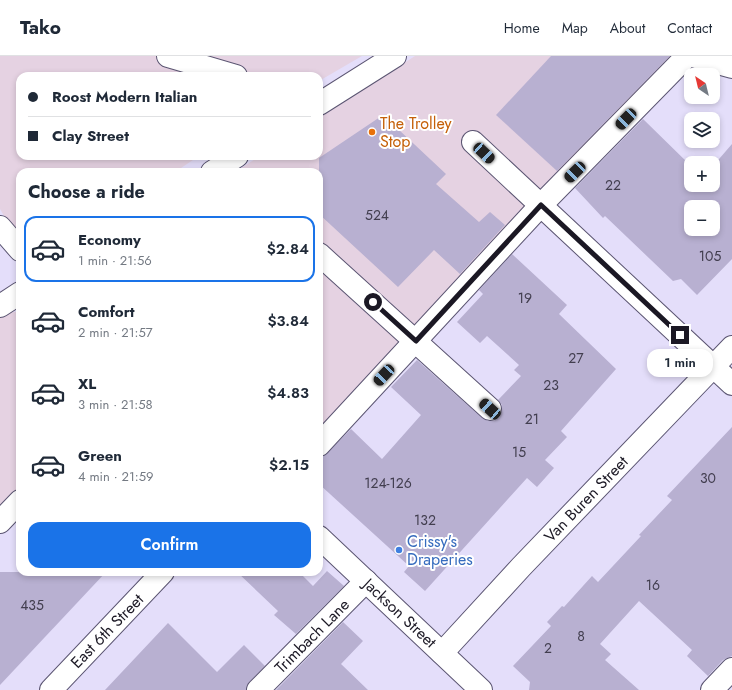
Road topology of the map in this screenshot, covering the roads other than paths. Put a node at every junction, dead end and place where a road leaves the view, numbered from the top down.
1 (168, 56) edge
2 (395, 56) edge
3 (687, 56) edge
4 (692, 56) edge
5 (732, 67) edge
6 (222, 72) edge
7 (323, 101) edge
8 (473, 142) dead end
9 (231, 160) edge
10 (218, 168) edge
11 (541, 205) junction
12 (0, 228) edge
13 (16, 246) edge
14 (323, 258) edge
15 (16, 296) edge
16 (0, 306) edge
17 (416, 341) junction
18 (732, 347) edge
19 (714, 367) junction
20 (732, 384) edge
21 (490, 409) dead end
22 (323, 441) edge
23 (16, 505) edge
24 (0, 522) edge
25 (323, 541) edge
26 (159, 576) edge
27 (366, 581) junction
28 (442, 653) junction
29 (732, 669) edge
30 (51, 690) edge
31 (258, 690) edge
32 (481, 690) edge
33 (712, 690) edge

1 - 6 street
2 - 7 street
3 - 11 street
4 - 5 street
8 - 11 street
9 - 10 street
11 - 17 street
11 - 19 street
12 - 13 street
14 - 17 street
15 - 16 street
17 - 21 street
17 - 22 street
18 - 19 street, Van Buren Street
19 - 20 street
19 - 28 street, Van Buren Street
23 - 24 street
25 - 27 street, Jackson Street
26 - 30 street, East 6th Street
27 - 28 street, Jackson Street
27 - 31 street, Trimbach Lane
28 - 32 street, Jackson Street
29 - 33 street

